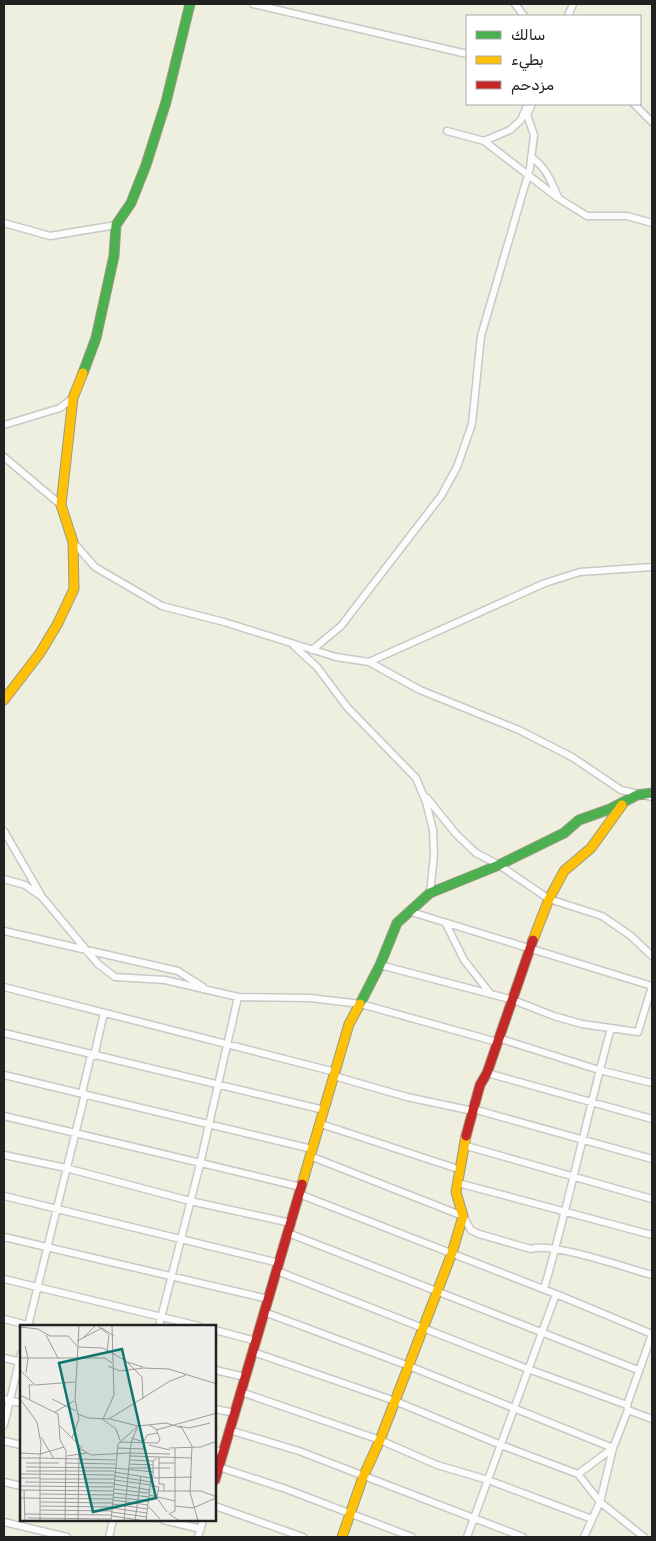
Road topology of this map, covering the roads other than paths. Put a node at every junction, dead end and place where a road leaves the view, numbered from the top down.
1 (190, 4) edge
2 (253, 4) edge
3 (515, 4) edge
4 (523, 15) edge
5 (466, 54) edge
6 (635, 105) edge
7 (526, 109) edge
8 (652, 122) edge
9 (447, 131) dead end
10 (484, 141) junction
11 (531, 157) junction
12 (528, 174) junction
13 (558, 198) junction
14 (4, 223) edge
15 (652, 223) edge
16 (116, 225) junction
17 (73, 398) junction
18 (4, 425) edge
19 (4, 457) edge
20 (61, 506) junction
21 (73, 542) junction
22 (652, 567) edge
23 (291, 644) junction
24 (312, 650) junction
25 (369, 662) junction
26 (4, 700) edge
27 (422, 791) junction
28 (652, 794) edge
29 (637, 795) junction
30 (652, 798) edge
31 (624, 802) junction
32 (4, 831) edge
33 (499, 865) junction
34 (4, 879) edge
35 (430, 893) junction
36 (42, 897) junction
37 (549, 898) junction
38 (408, 911) junction
39 (446, 924) junction
40 (4, 930) edge
41 (85, 949) junction
42 (529, 949) junction
43 (652, 956) edge
44 (380, 965) junction
45 (652, 986) edge
46 (4, 987) edge
47 (211, 991) junction
48 (491, 994) junction
49 (238, 997) junction
50 (513, 1000) junction
51 (361, 1004) junction
52 (104, 1013) junction
53 (611, 1028) junction
54 (4, 1033) edge
55 (498, 1040) junction
56 (227, 1043) junction
57 (93, 1056) junction
58 (599, 1070) junction
59 (487, 1072) junction
60 (335, 1074) junction
61 (4, 1075) edge
62 (652, 1083) edge
63 (218, 1084) junction
64 (83, 1094) junction
65 (591, 1102) junction
66 (324, 1110) junction
67 (473, 1110) junction
68 (4, 1116) edge
69 (652, 1119) edge
70 (208, 1123) junction
71 (320, 1124) junction
72 (75, 1133) junction
73 (582, 1139) junction
74 (463, 1145) junction
75 (312, 1153) junction
76 (4, 1155) edge
77 (652, 1159) edge
78 (200, 1164) junction
79 (66, 1168) junction
80 (458, 1169) junction
81 (573, 1174) junction
82 (458, 1183) junction
83 (300, 1191) junction
84 (4, 1196) edge
85 (652, 1199) edge
86 (190, 1202) junction
87 (56, 1209) junction
88 (565, 1212) junction
89 (462, 1216) junction
90 (291, 1223) junction
91 (288, 1233) junction
92 (652, 1235) edge
93 (4, 1237) edge
94 (180, 1238) junction
95 (47, 1246) junction
96 (556, 1249) junction
97 (452, 1253) junction
98 (278, 1267) junction
99 (652, 1275) edge
100 (171, 1276) junction
101 (4, 1279) edge
102 (38, 1287) junction
103 (544, 1289) junction
104 (437, 1292) junction
105 (556, 1294) junction
106 (268, 1300) junction
107 (264, 1312) junction
108 (162, 1316) junction
109 (4, 1320) edge
110 (25, 1325) edge
111 (29, 1325) edge
112 (160, 1325) edge
113 (195, 1325) edge
114 (424, 1328) junction
115 (216, 1330) edge
116 (542, 1332) junction
117 (652, 1334) edge
118 (256, 1341) junction
119 (253, 1352) junction
120 (4, 1358) edge
121 (20, 1362) edge
122 (408, 1366) junction
123 (528, 1369) junction
124 (216, 1370) edge
125 (638, 1370) junction
126 (245, 1378) junction
127 (241, 1392) junction
128 (7, 1400) edge
129 (395, 1401) junction
130 (20, 1403) edge
131 (514, 1407) junction
132 (627, 1407) junction
133 (216, 1409) edge
134 (235, 1413) junction
135 (652, 1419) edge
136 (4, 1425) edge
137 (229, 1430) junction
138 (380, 1440) junction
139 (4, 1441) edge
140 (501, 1445) junction
141 (20, 1446) edge
142 (613, 1448) junction
143 (219, 1451) edge
144 (219, 1467) junction
145 (578, 1474) junction
146 (216, 1477) edge
147 (362, 1477) junction
148 (488, 1480) junction
149 (4, 1482) edge
150 (20, 1486) edge
151 (600, 1502) junction
152 (216, 1506) edge
153 (351, 1514) junction
154 (474, 1518) junction
155 (592, 1519) junction
156 (113, 1521) edge
157 (167, 1521) edge
158 (203, 1521) edge
159 (4, 1522) edge
160 (200, 1529) junction
161 (67, 1537) edge
162 (109, 1537) edge
163 (198, 1537) edge
164 (303, 1537) edge
165 (342, 1537) edge
166 (412, 1537) edge
167 (467, 1537) edge
168 (523, 1537) edge
169 (584, 1537) edge
170 (644, 1537) edge

1 - 16 street
2 - 5 street
3 - 4 street
6 - 8 street
7 - 10 street
7 - 11 street
9 - 10 street
10 - 12 street
11 - 12 street
11 - 13 street
12 - 13 street
12 - 24 street
13 - 15 street
14 - 16 street
16 - 17 street
17 - 18 street
17 - 20 street
19 - 20 street
20 - 21 street
21 - 23 street
21 - 26 street
22 - 25 street
23 - 24 street
23 - 27 street
24 - 25 street
25 - 29 street
27 - 33 street
27 - 35 street
28 - 29 street
29 - 30 street
29 - 31 street
31 - 33 street
31 - 37 street
32 - 36 street
33 - 35 street
33 - 37 street
34 - 36 street
35 - 38 street
36 - 41 street
37 - 42 street
37 - 43 street
38 - 39 street
38 - 44 street
39 - 42 street
39 - 48 street
40 - 41 street
41 - 47 street
41 - 47 street
42 - 45 street
42 - 50 street
44 - 48 street
44 - 51 street
45 - 53 street
46 - 52 street
47 - 49 street
48 - 50 street
49 - 51 street
49 - 56 street
50 - 53 street
50 - 55 street
51 - 55 street
51 - 60 street
52 - 56 street
52 - 57 street
53 - 58 street
54 - 57 street
55 - 58 street
55 - 59 street
56 - 60 street
56 - 63 street
57 - 63 street
57 - 64 street
58 - 62 street
58 - 65 street
59 - 65 street
59 - 67 street
60 - 66 street
60 - 67 street
61 - 64 street
63 - 66 street
63 - 70 street
64 - 70 street
64 - 72 street
65 - 69 street
65 - 73 street
66 - 71 street
67 - 73 street
67 - 74 street
68 - 72 street
70 - 75 street
70 - 78 street
71 - 75 street
71 - 80 street
72 - 78 street
72 - 79 street
73 - 77 street
73 - 81 street
74 - 80 street
74 - 81 street
75 - 83 street
75 - 89 street
76 - 79 street
78 - 83 street
78 - 86 street
79 - 86 street
79 - 87 street
80 - 82 street
81 - 85 street
81 - 88 street
82 - 88 street
82 - 89 street
83 - 90 street
83 - 97 street
84 - 87 street
86 - 90 street
86 - 94 street
87 - 94 street
87 - 95 street
88 - 92 street
88 - 96 street
89 - 96 street
89 - 97 street
90 - 91 street
91 - 98 street
91 - 104 street
93 - 95 street
94 - 98 street
94 - 100 street
95 - 100 street
95 - 102 street
96 - 99 street
96 - 103 street
97 - 103 street
97 - 104 street
98 - 106 street
98 - 114 street
100 - 106 street
100 - 108 street
101 - 102 street
102 - 108 street
102 - 111 street
103 - 105 street
104 - 114 street
104 - 116 street
105 - 116 street
105 - 117 street
106 - 107 street
107 - 118 street
107 - 122 street
108 - 112 street
108 - 113 street
109 - 110 street
114 - 122 street
114 - 123 street
115 - 118 street
116 - 123 street
116 - 125 street
117 - 125 street
118 - 119 street
119 - 126 street
119 - 129 street
120 - 121 street
121 - 128 street
122 - 129 street
122 - 131 street
123 - 131 street
123 - 132 street
124 - 126 street
125 - 132 street
126 - 127 street
127 - 134 street
127 - 138 street
128 - 130 street
128 - 136 street
129 - 138 street
129 - 140 street
131 - 140 street
131 - 142 street
132 - 135 street
132 - 142 street
133 - 134 street
134 - 137 street
137 - 143 street
137 - 147 street
138 - 147 street
138 - 148 street
139 - 141 street
140 - 145 street
140 - 148 street
142 - 145 street
142 - 151 street
143 - 144 street
144 - 146 street
144 - 153 street
145 - 151 street
147 - 153 street
147 - 154 street
148 - 154 street
148 - 155 street
149 - 150 street
151 - 155 street
151 - 170 street
152 - 164 street
153 - 165 street
153 - 166 street
154 - 167 street
154 - 168 street
155 - 169 street
156 - 162 street
157 - 160 street
158 - 160 street
159 - 161 street
160 - 163 street

